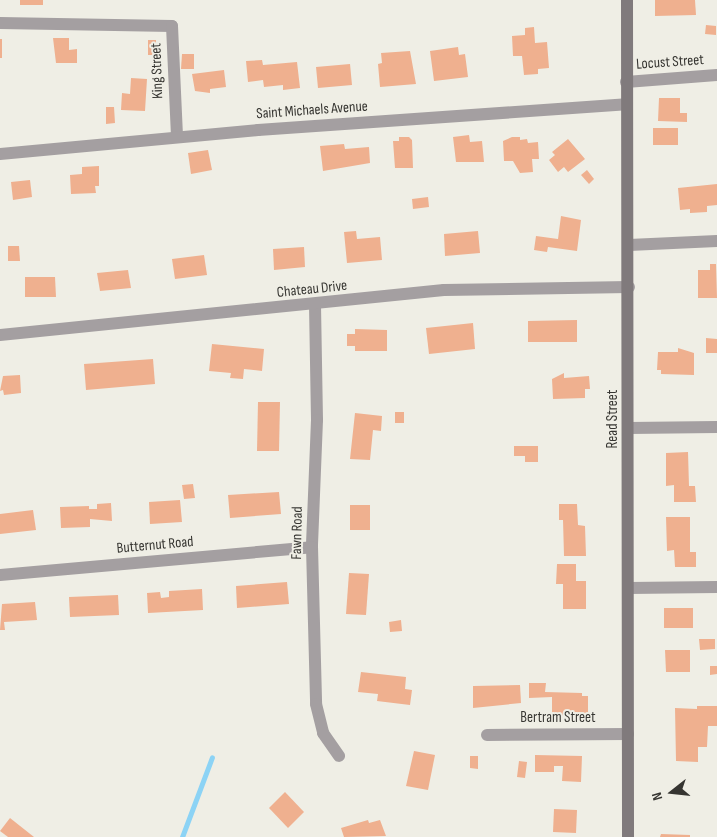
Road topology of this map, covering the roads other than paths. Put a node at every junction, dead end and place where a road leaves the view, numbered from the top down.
1 (626, 0) edge
2 (0, 23) edge
3 (717, 75) edge
4 (626, 82) junction
5 (626, 104) junction
6 (177, 137) junction
7 (0, 154) edge
8 (717, 241) edge
9 (629, 245) junction
10 (629, 287) junction
11 (315, 306) junction
12 (0, 335) edge
13 (717, 427) edge
14 (629, 428) junction
15 (312, 547) junction
16 (0, 575) edge
17 (717, 587) edge
18 (629, 588) junction
19 (628, 734) junction
20 (487, 735) dead end
21 (338, 756) dead end
22 (628, 837) edge

1 - 4 main road, Read Street
2 - 6 street, King Street
3 - 4 street, Locust Street
4 - 5 main road, Read Street
5 - 6 street, Saint Michaels Avenue
5 - 9 main road, Read Street
6 - 7 street, Saint Michaels Avenue
8 - 9 street
9 - 10 main road, Read Street
10 - 11 street, Chateau Drive
10 - 14 main road, Read Street
11 - 12 street, Chateau Drive
11 - 15 street, Fawn Road
13 - 14 street
14 - 18 main road, Read Street
15 - 16 street, Butternut Road
15 - 21 street, Fawn Road
17 - 18 street
18 - 19 main road, Read Street
19 - 20 street, Bertram Street
19 - 22 main road, Read Street

